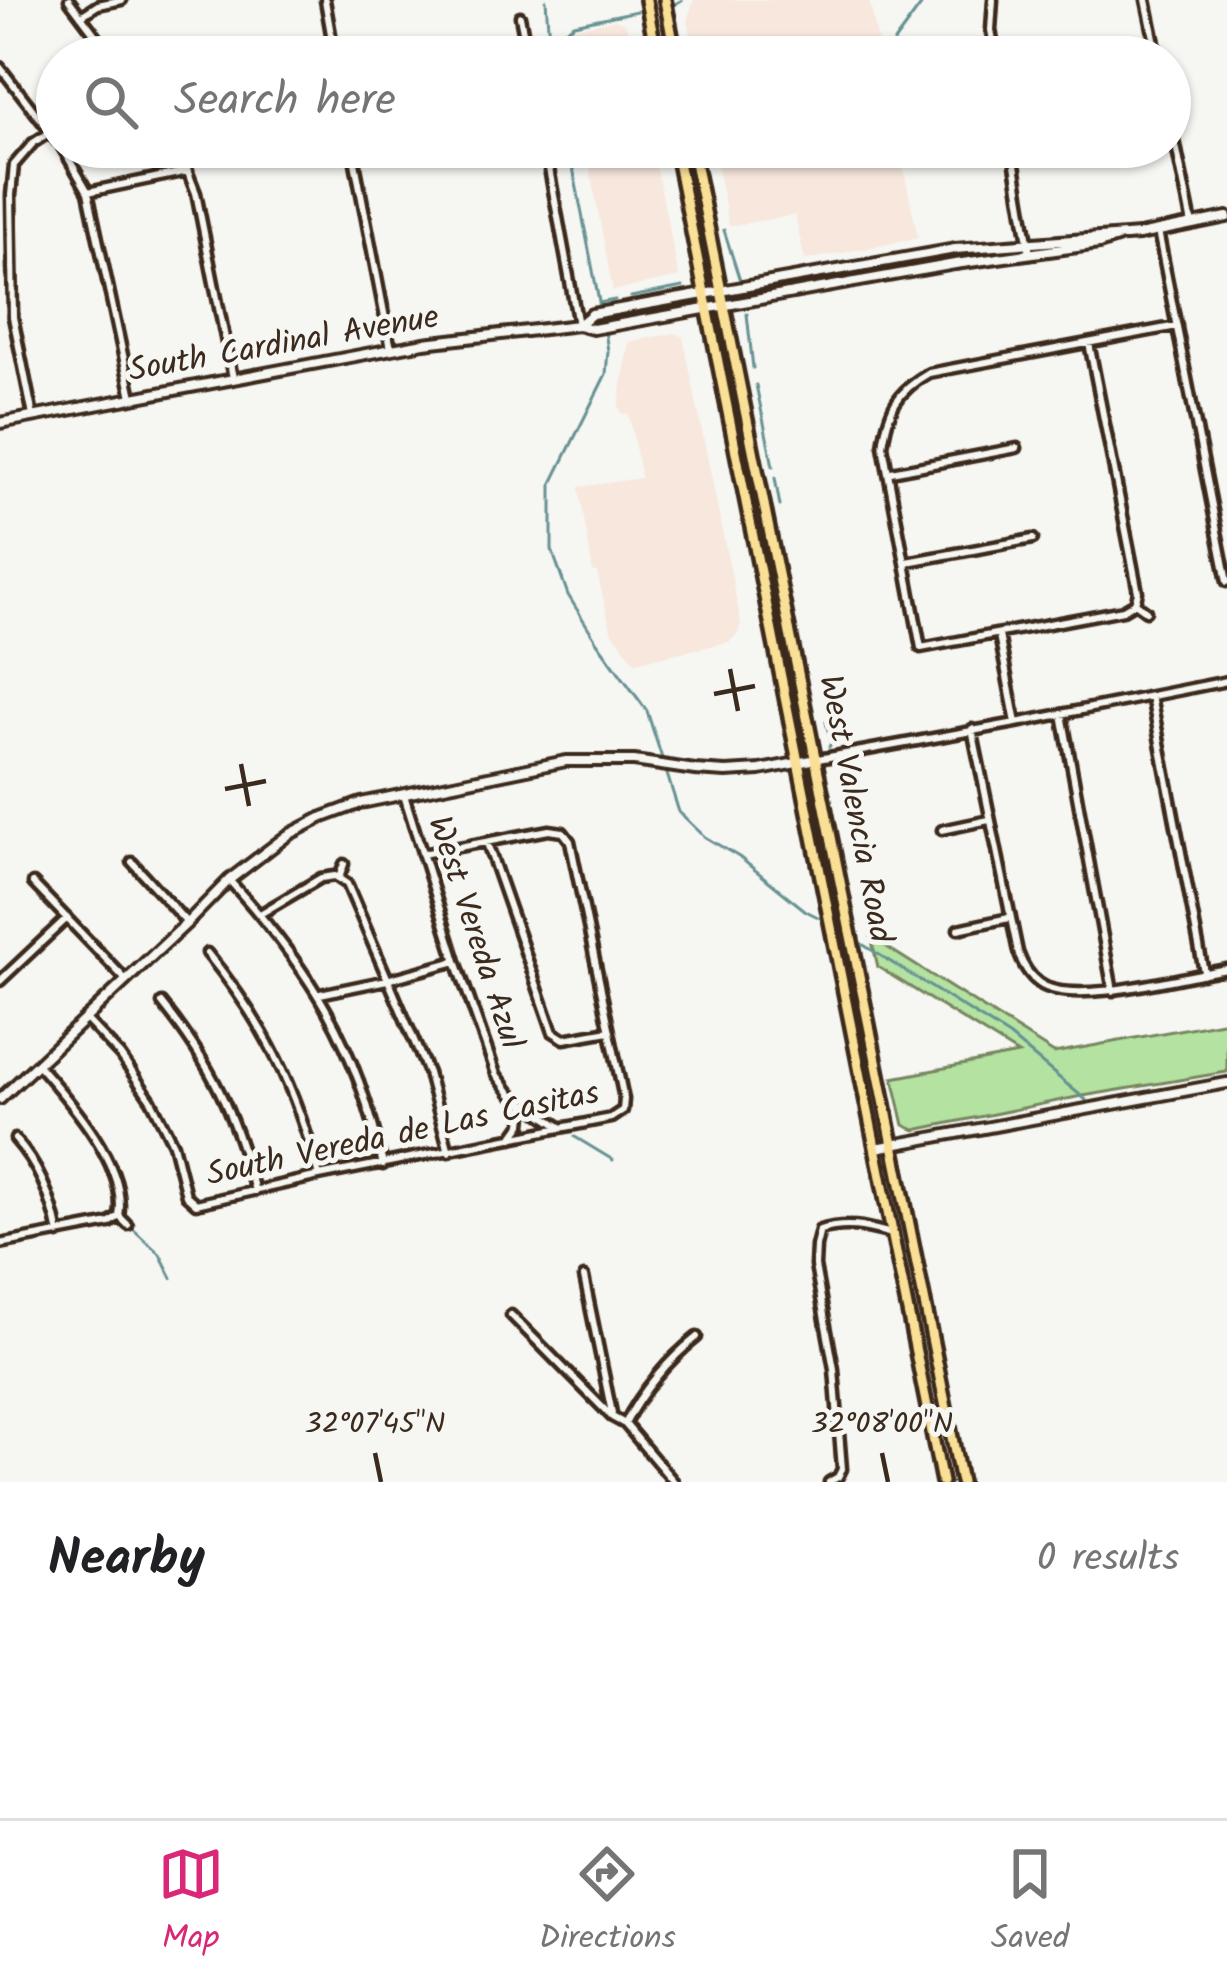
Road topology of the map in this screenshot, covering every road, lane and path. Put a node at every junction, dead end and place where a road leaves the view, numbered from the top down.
1 (69, 0) edge
2 (122, 0) edge
3 (325, 0) edge
4 (646, 0) edge
5 (665, 0) edge
6 (993, 0) edge
7 (1146, 0) edge
8 (81, 16) junction
9 (520, 16) dead end
10 (671, 30) junction
11 (652, 35) joint
12 (96, 36) edge
13 (331, 36) edge
14 (524, 36) edge
15 (672, 36) edge
16 (992, 36) edge
17 (1154, 36) edge
18 (0, 68) edge
19 (36, 113) edge
20 (36, 142) edge
21 (74, 168) edge
22 (187, 168) edge
23 (356, 168) edge
24 (548, 168) edge
25 (679, 168) edge
26 (696, 168) edge
27 (1016, 168) edge
28 (1181, 168) edge
29 (188, 171) junction
30 (88, 192) junction
31 (1227, 217) edge
32 (1192, 224) junction
33 (1158, 231) junction
34 (1120, 237) junction
35 (1028, 242) junction
36 (1030, 254) junction
37 (721, 291) junction
38 (704, 294) junction
39 (723, 307) junction
40 (706, 310) junction
41 (578, 325) junction
42 (1177, 326) junction
43 (1089, 342) junction
44 (392, 349) junction
45 (233, 378) junction
46 (132, 397) junction
47 (33, 416) junction
48 (0, 422) edge
49 (1017, 448) dead end
50 (889, 473) junction
51 (770, 529) junction
52 (752, 530) junction
53 (1033, 538) dead end
54 (907, 562) junction
55 (1227, 582) edge
56 (1136, 604) junction
57 (1146, 611) dead end
58 (999, 635) junction
59 (1227, 681) edge
60 (1151, 696) junction
61 (1062, 714) junction
62 (1016, 723) junction
63 (972, 729) junction
64 (817, 759) junction
65 (800, 763) junction
66 (403, 793) junction
67 (989, 820) junction
68 (569, 824) dead end
69 (942, 830) dead end
70 (563, 832) junction
71 (487, 843) junction
72 (422, 854) junction
73 (132, 862) dead end
74 (344, 864) dead end
75 (339, 878) junction
76 (229, 880) junction
77 (33, 883) dead end
78 (260, 914) junction
79 (67, 918) junction
80 (1009, 918) junction
81 (187, 923) junction
82 (958, 929) dead end
83 (207, 953) dead end
84 (456, 961) junction
85 (1227, 969) edge
86 (1204, 972) junction
87 (2, 975) edge
88 (125, 980) junction
89 (387, 980) junction
90 (1114, 991) junction
91 (319, 994) junction
92 (161, 1003) dead end
93 (85, 1018) junction
94 (609, 1031) junction
95 (36, 1064) junction
96 (1227, 1083) edge
97 (0, 1099) edge
98 (524, 1104) junction
99 (623, 1109) junction
100 (632, 1116) dead end
101 (562, 1128) junction
102 (512, 1138) junction
103 (14, 1139) dead end
104 (893, 1145) junction
105 (876, 1148) junction
106 (449, 1152) junction
107 (383, 1165) junction
108 (319, 1176) junction
109 (255, 1191) junction
110 (119, 1216) junction
111 (128, 1225) dead end
112 (59, 1234) junction
113 (892, 1234) junction
114 (0, 1244) edge
115 (584, 1277) dead end
116 (511, 1315) dead end
117 (697, 1337) dead end
118 (612, 1417) junction
119 (625, 1424) junction
120 (674, 1482) edge
121 (829, 1482) edge
122 (943, 1482) edge
123 (961, 1482) edge

1 - 8 street
2 - 8 street
3 - 13 street
4 - 11 main road
5 - 10 main road
6 - 16 street
7 - 17 street
8 - 12 street
9 - 14 street
10 - 11 main road
10 - 15 main road
18 - 19 street
20 - 47 street
21 - 30 street
22 - 29 street
23 - 44 street
24 - 41 street
25 - 38 main road, West Valencia Road
26 - 37 main road, West Valencia Road
27 - 35 street
28 - 32 street
29 - 30 street
29 - 45 street
30 - 46 street
31 - 32 main road, South Cardinal Avenue
32 - 33 main road, South Cardinal Avenue
33 - 34 main road, South Cardinal Avenue
33 - 42 street
34 - 35 main road, South Cardinal Avenue
34 - 36 main road, South Cardinal Avenue
35 - 36 street
35 - 37 main road, South Cardinal Avenue
36 - 39 main road, South Cardinal Avenue
37 - 38 main road, South Cardinal Avenue
37 - 39 main road, West Valencia Road
38 - 40 main road, West Valencia Road
38 - 41 main road, South Cardinal Avenue
39 - 40 main road, South Cardinal Avenue
39 - 51 main road, West Valencia Road
40 - 41 main road, South Cardinal Avenue
40 - 52 main road, West Valencia Road
41 - 44 main road, South Cardinal Avenue
42 - 43 street
42 - 55 street
43 - 50 street
43 - 56 street
44 - 45 main road, South Cardinal Avenue
45 - 46 main road, South Cardinal Avenue
46 - 47 main road, South Cardinal Avenue
47 - 48 main road, South Cardinal Avenue
49 - 50 street
50 - 54 street
51 - 52 main road
51 - 64 main road, West Valencia Road
52 - 65 main road, West Valencia Road
53 - 54 street
54 - 58 street
56 - 57 street
56 - 58 street
58 - 62 street
59 - 60 street
60 - 61 street
60 - 86 street
61 - 62 street
61 - 90 street
62 - 63 street
63 - 64 street
63 - 67 street
64 - 65 main road
64 - 104 main road, West Valencia Road
65 - 66 main road
65 - 105 main road, West Valencia Road
66 - 72 street, West Vereda Azul
66 - 76 main road
67 - 69 street
67 - 80 street
68 - 70 street
70 - 71 street
70 - 94 street
71 - 72 street
71 - 94 street
72 - 84 street, West Vereda Azul
73 - 81 street
74 - 75 street
75 - 78 street
75 - 89 street
76 - 78 street
76 - 81 main road
77 - 79 street
78 - 91 street
79 - 87 street
79 - 88 street
80 - 82 street
80 - 90 street
81 - 88 main road
83 - 108 street
84 - 89 street
84 - 98 street, West Vereda Azul
85 - 86 street
86 - 90 street
88 - 93 main road
89 - 91 street
89 - 106 street
91 - 107 street
92 - 109 street
93 - 95 main road
93 - 109 street, South Vereda de Las Casitas
94 - 99 street
95 - 97 main road
95 - 110 street
96 - 104 main road
98 - 101 street, West Vereda Azul
98 - 102 street
99 - 100 street
99 - 101 street, South Vereda de Las Casitas
101 - 102 street, South Vereda de Las Casitas
102 - 106 street, South Vereda de Las Casitas
103 - 112 street
104 - 105 main road
104 - 123 main road, West Valencia Road
105 - 113 main road, West Valencia Road
106 - 107 street, South Vereda de Las Casitas
107 - 108 street, South Vereda de Las Casitas
108 - 109 street, South Vereda de Las Casitas
110 - 111 street
110 - 112 street
112 - 114 street
113 - 121 street
113 - 122 main road, West Valencia Road
115 - 118 street
116 - 118 street
117 - 119 street
118 - 119 street
119 - 120 street

